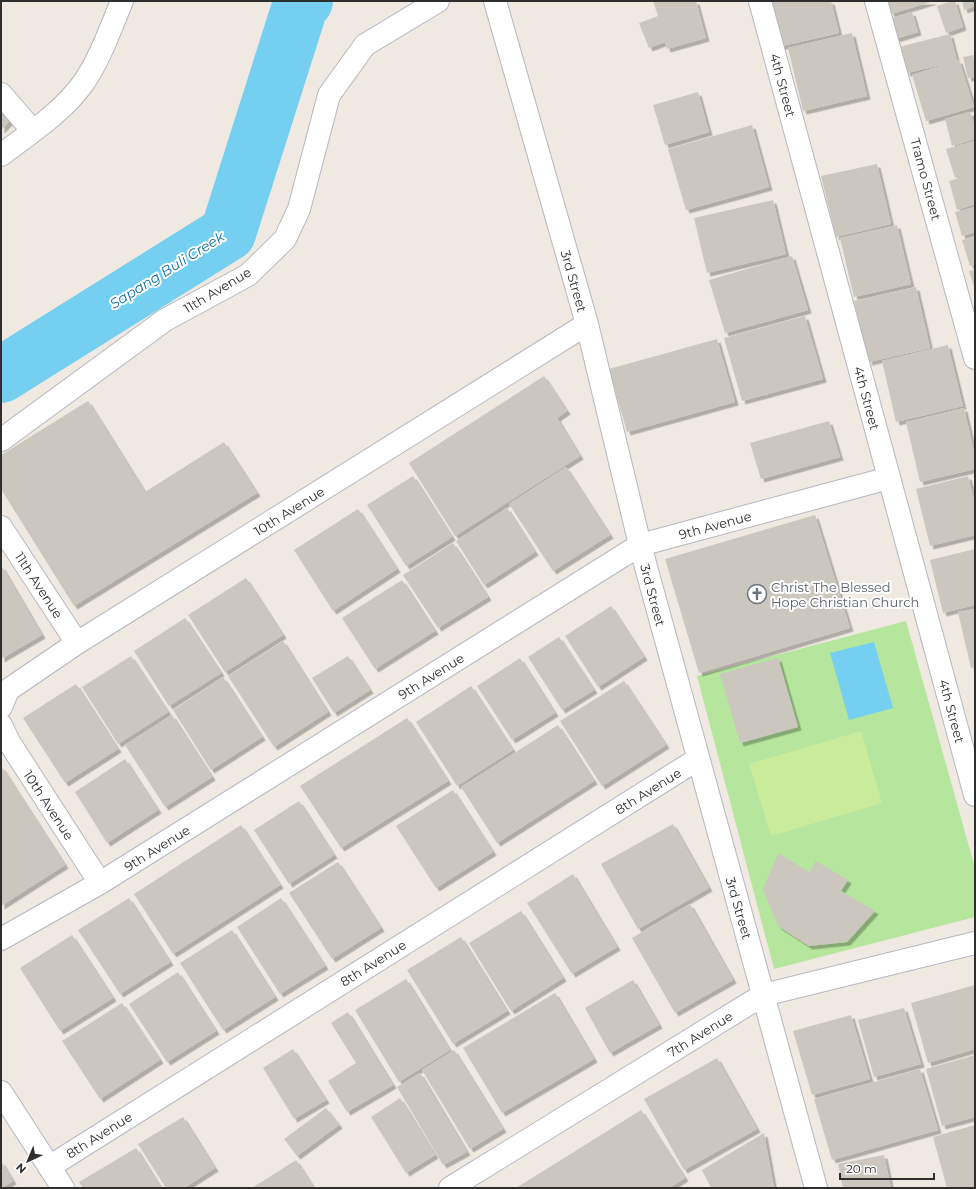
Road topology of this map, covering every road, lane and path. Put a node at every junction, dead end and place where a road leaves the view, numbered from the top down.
1 (122, 1) edge
2 (438, 1) edge
3 (496, 1) edge
4 (760, 1) edge
5 (876, 1) edge
6 (1, 94) edge
7 (33, 131) junction
8 (1, 155) edge
9 (587, 324) junction
10 (975, 358) edge
11 (1, 440) edge
12 (889, 478) junction
13 (1, 527) edge
14 (640, 545) junction
15 (77, 644) junction
16 (1, 707) edge
17 (1, 725) edge
18 (698, 759) junction
19 (975, 795) edge
20 (100, 883) junction
21 (1, 939) edge
22 (975, 943) edge
23 (763, 995) junction
24 (1, 1092) edge
25 (49, 1166) junction
26 (63, 1188) edge
27 (450, 1188) edge
28 (816, 1188) edge

1 - 7 street
2 - 11 street, 11th Avenue
3 - 9 street, 3rd Street
4 - 12 street, 4th Street
5 - 10 street, Tramo Street
6 - 7 street
7 - 8 street
9 - 14 street, 3rd Street
9 - 15 street, 10th Avenue
12 - 14 street, 9th Avenue
12 - 19 street, 4th Street
13 - 15 street, 11th Avenue
14 - 18 street, 3rd Street
14 - 20 street, 9th Avenue
15 - 16 street, 10th Avenue
17 - 20 street, 10th Avenue
18 - 23 street, 3rd Street
18 - 25 street, 8th Avenue
20 - 21 street, 9th Avenue
22 - 23 street, 7th Avenue
23 - 27 street, 7th Avenue
23 - 28 street, 3rd Street
24 - 25 street
25 - 26 street

